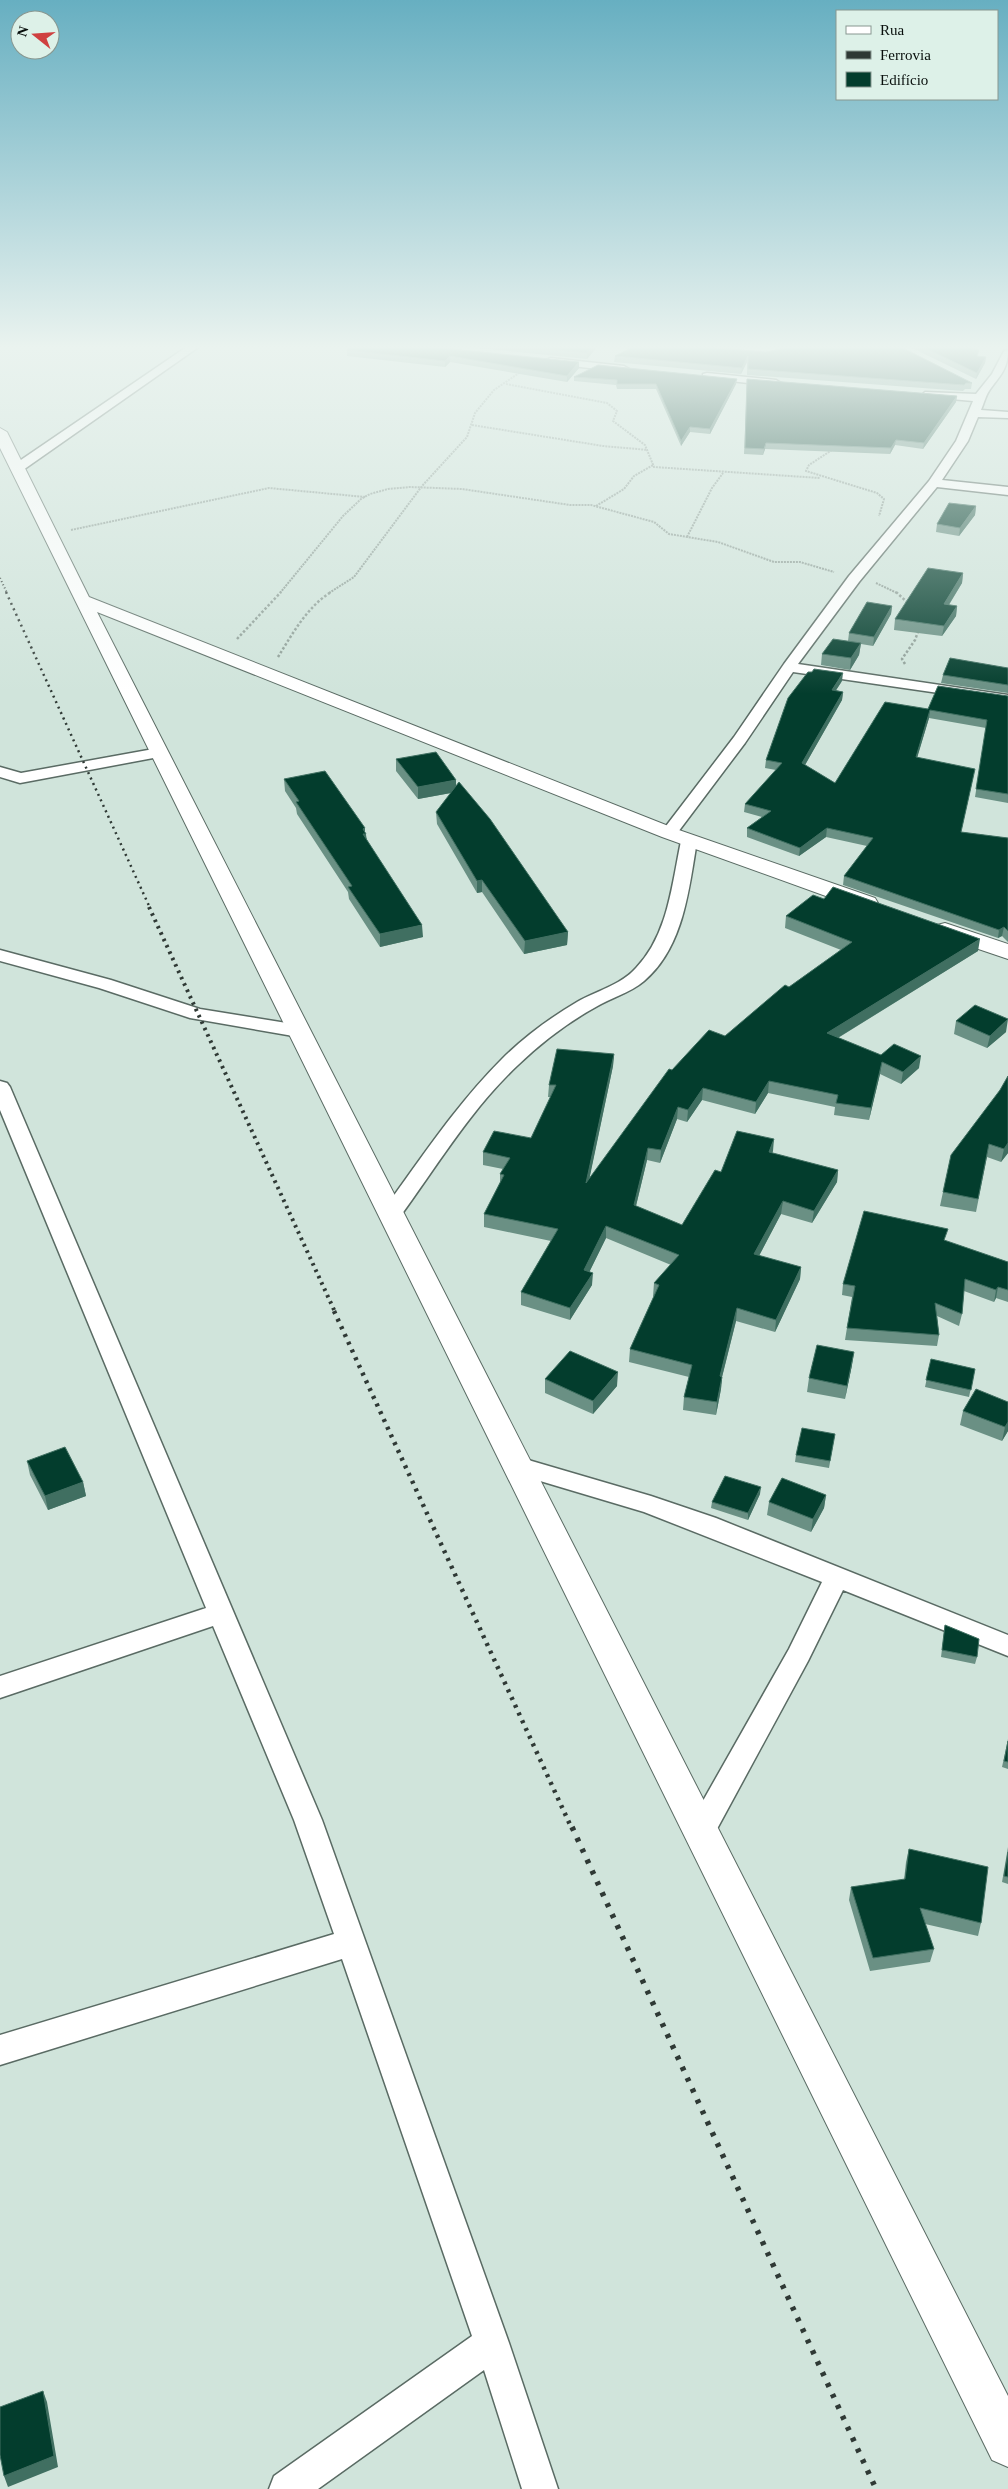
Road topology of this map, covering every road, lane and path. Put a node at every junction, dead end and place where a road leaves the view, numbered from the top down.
1 (16, 462) edge
2 (26, 462) edge
3 (444, 462) edge
4 (813, 462) edge
5 (948, 462) edge
6 (653, 465) joint
7 (19, 467) junction
8 (724, 472) junction
9 (820, 478) junction
10 (934, 483) junction
11 (422, 486) junction
12 (1008, 491) edge
13 (366, 497) junction
14 (595, 506) junction
15 (51, 535) junction
16 (687, 537) junction
17 (888, 539) junction
18 (854, 579) junction
19 (82, 600) junction
20 (909, 604) edge
21 (920, 626) edge
22 (221, 656) junction
23 (790, 667) junction
24 (267, 674) junction
25 (918, 687) junction
26 (1008, 700) edge
27 (159, 753) junction
28 (0, 772) edge
29 (669, 833) junction
30 (689, 841) junction
31 (886, 910) edge
32 (924, 923) edge
33 (1008, 952) edge
34 (0, 955) edge
35 (299, 1031) junction
36 (0, 1087) edge
37 (392, 1213) junction
38 (518, 1466) junction
39 (836, 1578) junction
40 (221, 1613) junction
41 (1008, 1646) edge
42 (0, 1687) edge
43 (701, 1831) junction
44 (350, 1943) junction
45 (0, 2050) edge
46 (492, 2343) junction
47 (1008, 2444) edge
48 (287, 2489) edge
49 (540, 2489) edge

1 - 7 street
2 - 7 street
3 - 11 path
4 - 9 path
5 - 10 street
6 - 8 path
6 - 14 path
7 - 15 street
8 - 9 path
8 - 16 path
9 - 17 path
10 - 12 street
10 - 17 street
11 - 13 path
11 - 14 path
11 - 24 path
13 - 15 path
13 - 22 path
14 - 16 path
15 - 19 street
16 - 18 path
17 - 18 street
18 - 20 path
18 - 23 street
19 - 22 street
19 - 27 street
21 - 25 path
22 - 24 street
23 - 25 street
23 - 29 street
24 - 29 street
25 - 26 street
27 - 28 street
27 - 35 street
29 - 30 street
30 - 31 street
30 - 37 street
32 - 33 street
34 - 35 street
35 - 37 street
36 - 40 street
37 - 38 street
38 - 39 street
38 - 43 street
39 - 41 street
39 - 43 street
40 - 42 street
40 - 44 street
43 - 47 street
44 - 45 street
44 - 46 street
46 - 48 street
46 - 49 street

